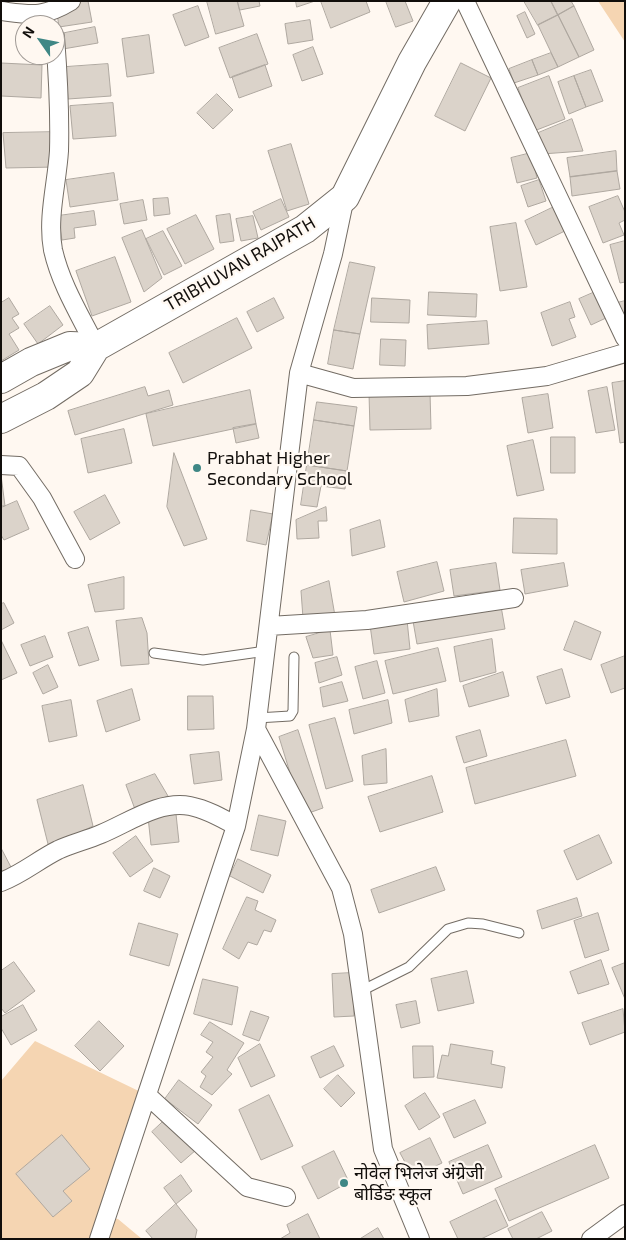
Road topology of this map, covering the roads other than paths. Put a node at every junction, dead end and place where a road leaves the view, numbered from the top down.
1 (71, 1) edge
2 (447, 1) edge
3 (464, 1) edge
4 (1, 11) edge
5 (33, 15) edge
6 (56, 15) edge
7 (57, 65) edge
8 (345, 198) junction
9 (625, 338) edge
10 (96, 347) junction
11 (625, 353) edge
12 (300, 374) junction
13 (1, 379) edge
14 (1, 419) edge
15 (1, 465) edge
16 (75, 559) dead end
17 (514, 598) dead end
18 (269, 626) junction
19 (266, 651) junction
20 (154, 653) dead end
21 (294, 657) dead end
22 (257, 724) junction
23 (236, 826) junction
24 (1, 882) edge
25 (519, 933) dead end
26 (361, 991) junction
27 (147, 1096) junction
28 (286, 1197) dead end
29 (625, 1214) edge
30 (100, 1239) edge
31 (420, 1239) edge
32 (592, 1239) edge

1 - 6 street
2 - 8 highway, TRIBHUVAN RAJPATH
3 - 9 street
4 - 5 street
7 - 10 street
8 - 10 highway, TRIBHUVAN RAJPATH
8 - 12 street
10 - 13 highway
10 - 14 highway, TRIBHUVAN RAJPATH
11 - 12 street
12 - 18 street
15 - 16 street
17 - 18 street
18 - 19 street
19 - 20 lane
19 - 22 street
21 - 22 lane
22 - 23 street
22 - 26 street
23 - 24 street
23 - 27 street
25 - 26 lane
26 - 31 street
27 - 28 street
27 - 30 street
29 - 32 street

